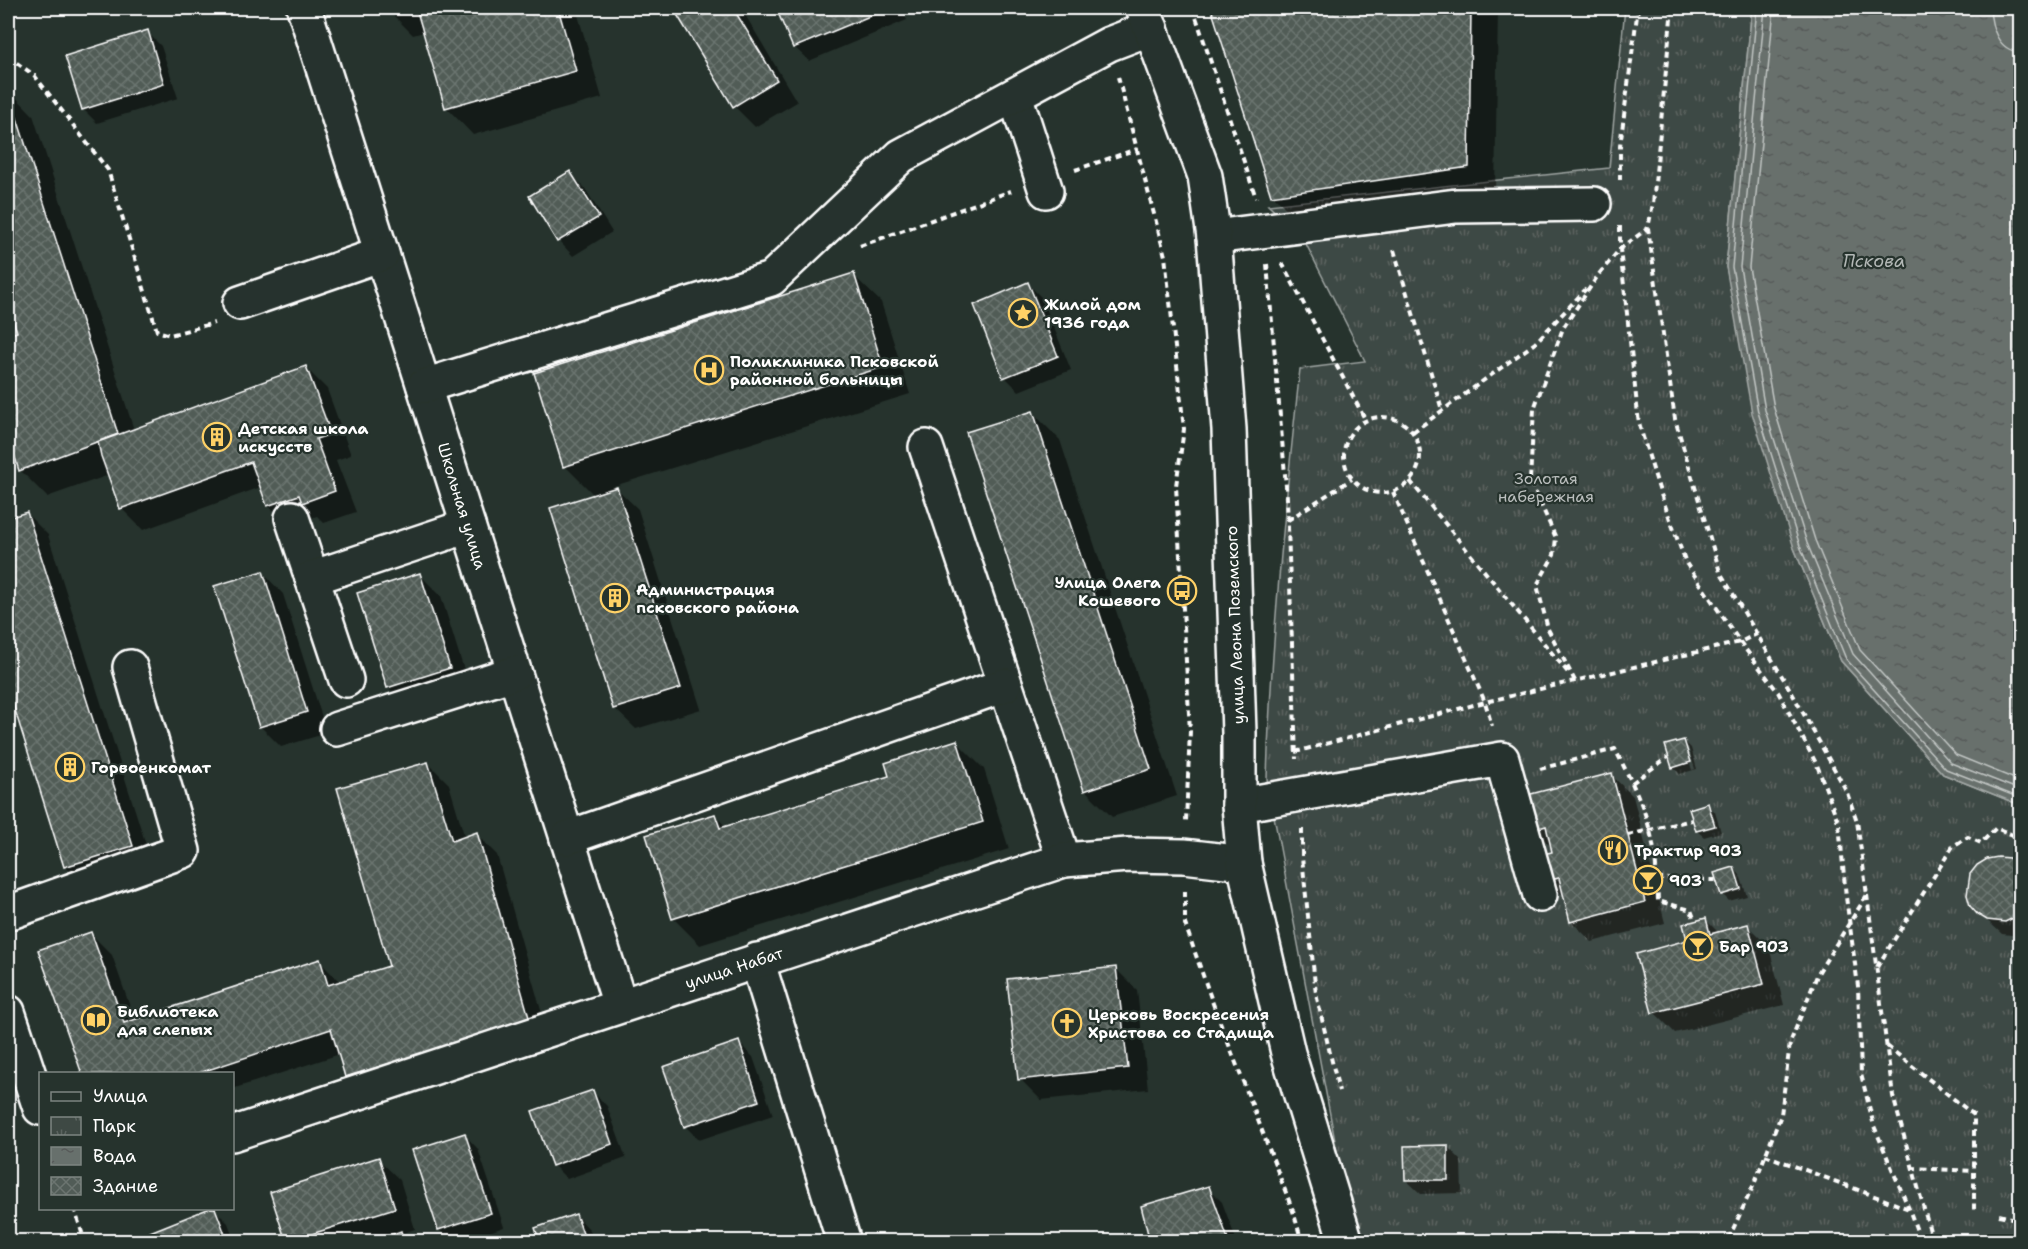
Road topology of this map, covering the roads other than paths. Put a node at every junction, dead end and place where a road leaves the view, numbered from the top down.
1 (304, 8) edge
2 (1147, 18) edge
3 (1015, 94) junction
4 (1044, 186) road end
5 (1607, 210) road end
6 (1214, 237) junction
7 (382, 254) junction
8 (228, 312) road end
9 (424, 387) junction
10 (926, 447) dead end
11 (292, 518) dead end
12 (468, 526) junction
13 (312, 578) junction
14 (130, 667) dead end
15 (514, 673) junction
16 (346, 680) dead end
17 (1005, 685) junction
18 (337, 729) dead end
19 (1239, 805) junction
20 (567, 838) junction
21 (1064, 860) junction
22 (1244, 863) junction
23 (1540, 895) dead end
24 (8, 913) edge
25 (757, 960) junction
26 (620, 1005) junction
27 (8, 1012) edge
28 (39, 1105) edge
29 (234, 1133) edge
30 (844, 1242) edge
31 (1346, 1242) edge

1 - 7 street, Школьная улица
2 - 3 street
2 - 6 street, улица Леона Поземского
3 - 4 street
3 - 9 street
5 - 6 street
6 - 19 street, улица Леона Поземского
7 - 8 street
7 - 9 street, Школьная улица
9 - 12 street, Школьная улица
10 - 17 street
11 - 13 street
12 - 13 street
12 - 15 street, Школьная улица
13 - 16 street
14 - 24 street
15 - 18 street
15 - 20 street, Школьная улица
17 - 20 street
17 - 21 street
19 - 22 street, улица Леона Поземского
19 - 23 street
20 - 26 street, Школьная улица
21 - 22 street, улица Набат
21 - 25 street, улица Набат
22 - 31 street, улица Леона Поземского
25 - 26 street, улица Набат
25 - 30 street
26 - 29 street, улица Набат
27 - 28 street

